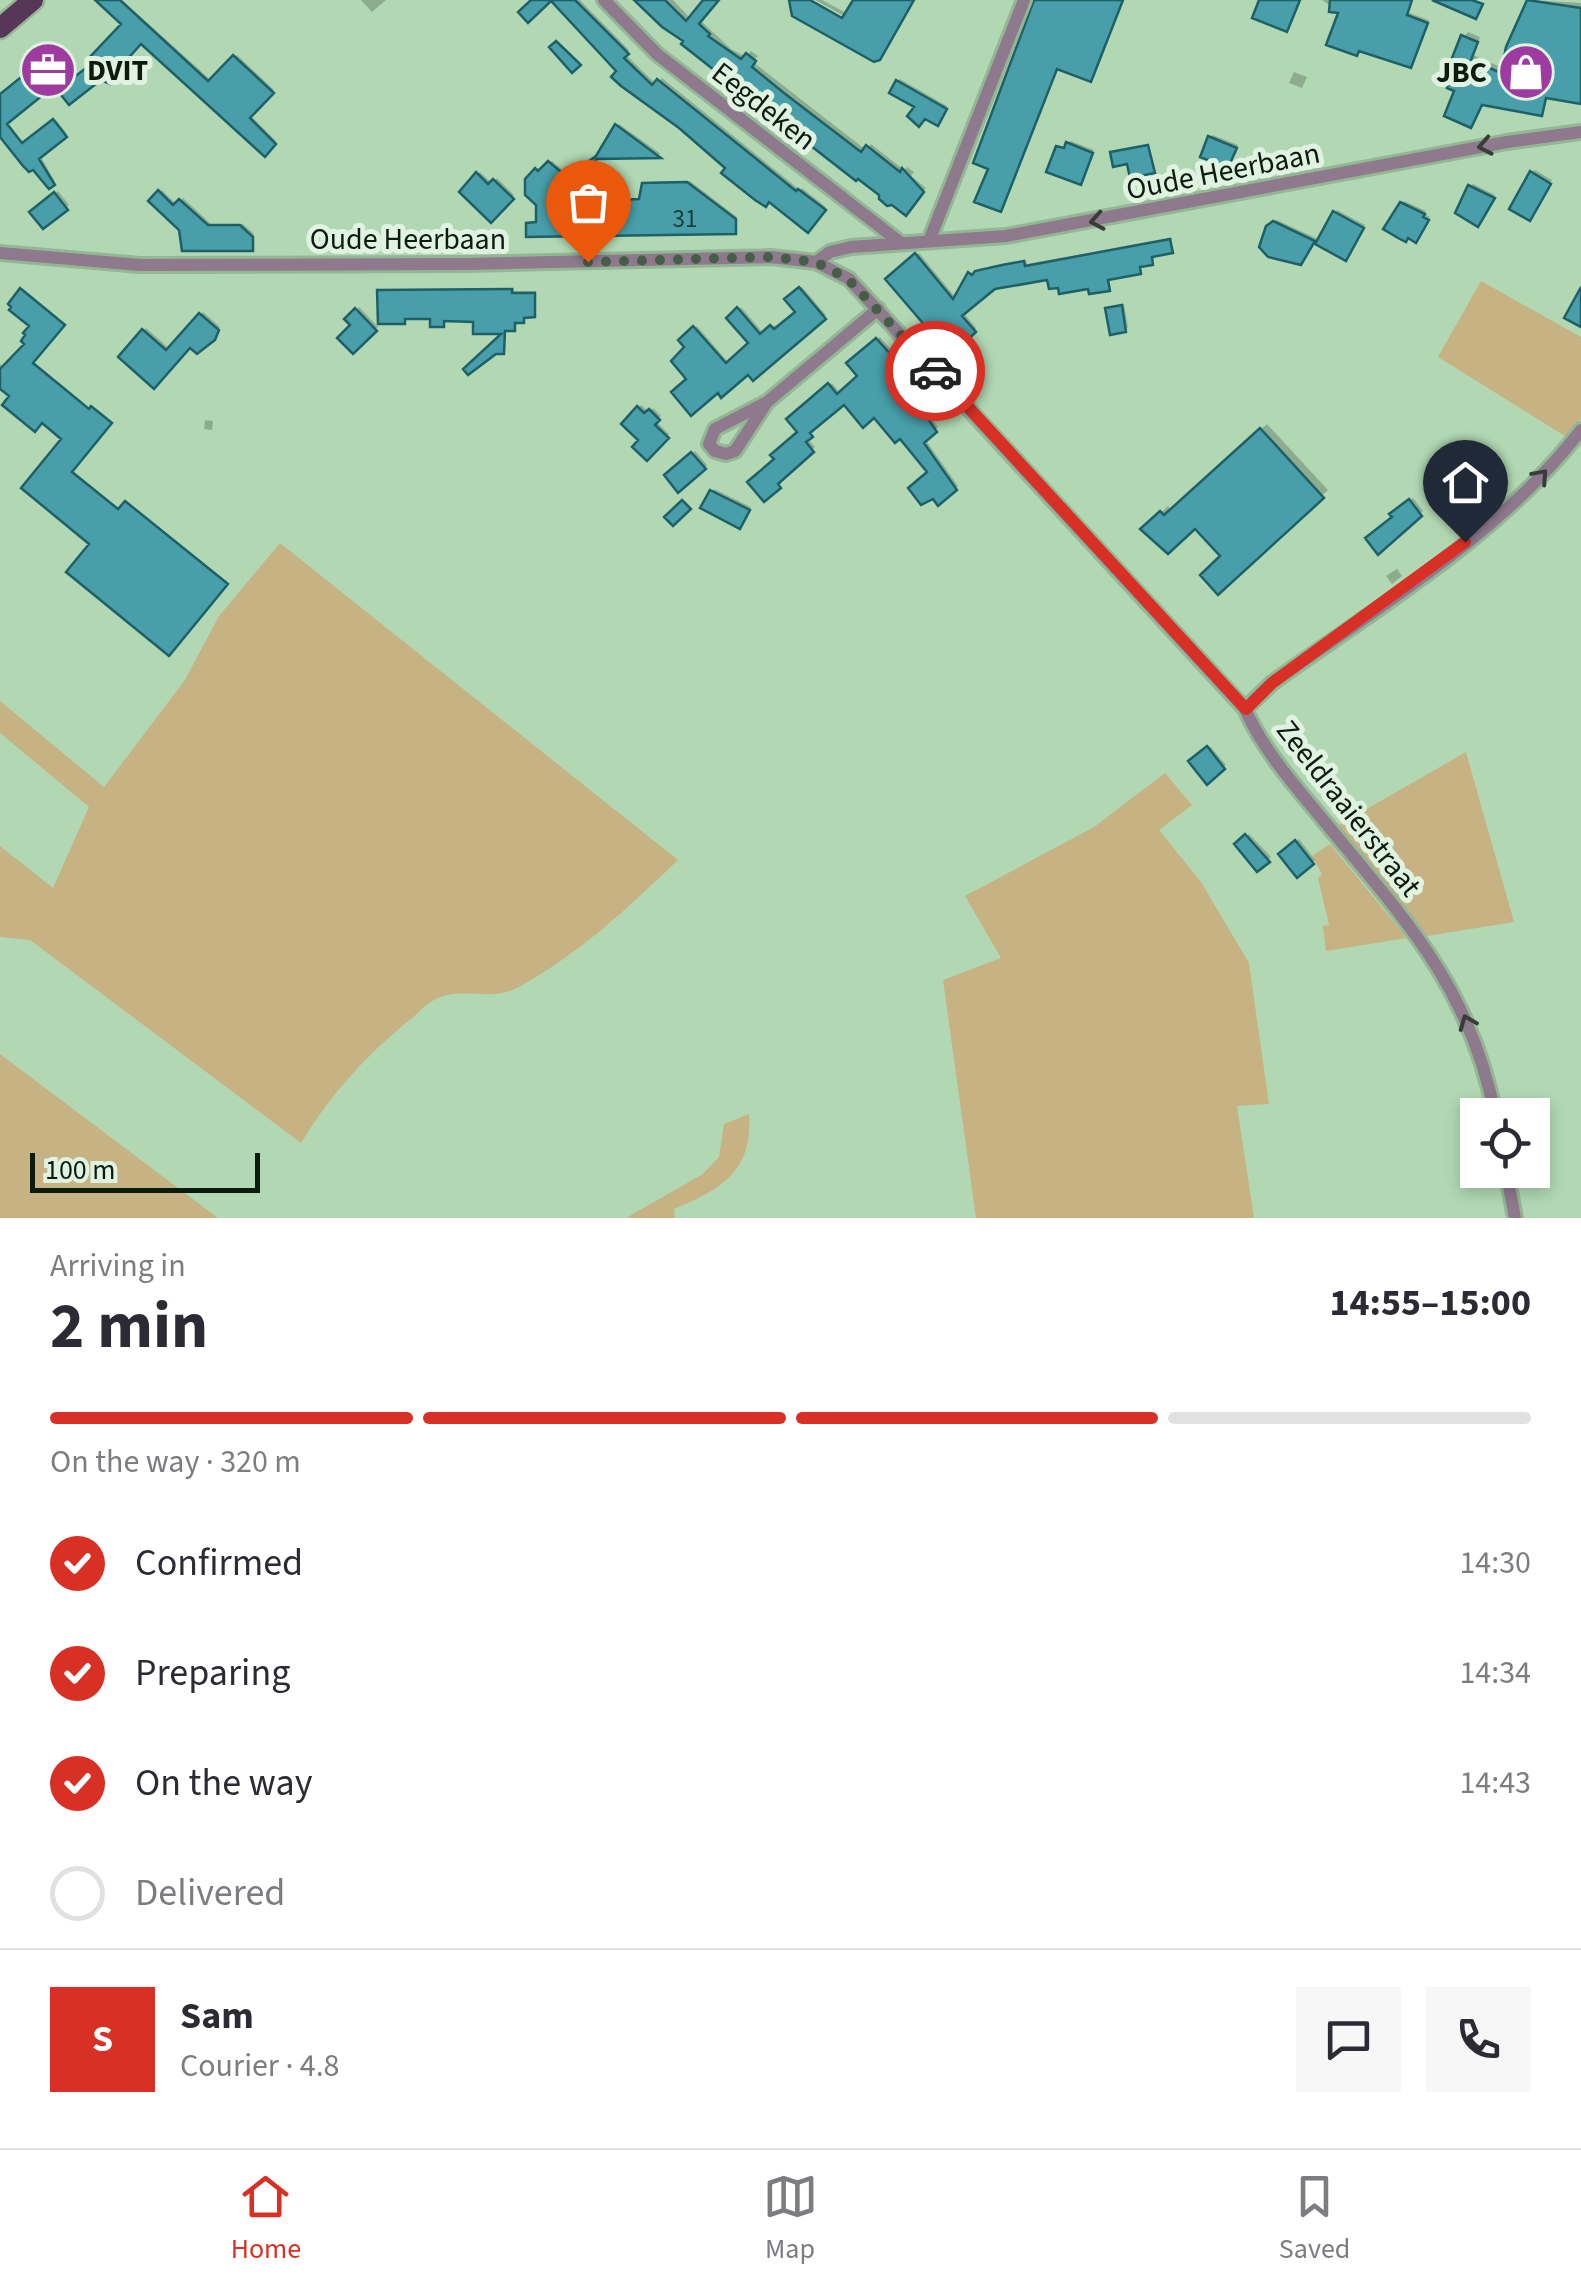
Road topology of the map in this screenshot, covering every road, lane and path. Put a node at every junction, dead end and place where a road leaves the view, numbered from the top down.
1 (33, 0) edge
2 (604, 0) edge
3 (1024, 0) edge
4 (0, 28) edge
5 (1581, 132) edge
6 (928, 241) junction
7 (902, 243) junction
8 (0, 252) edge
9 (816, 262) junction
10 (878, 308) junction
11 (767, 402) junction
12 (1581, 430) edge
13 (1246, 709) junction
14 (1490, 1098) edge
15 (1509, 1188) edge
16 (1515, 1218) edge

1 - 4 main road
2 - 7 street, Eegdeken
3 - 6 street
5 -> 6 street, Oude Heerbaan
6 - 7 street, Oude Heerbaan
7 - 9 street, Oude Heerbaan
8 - 9 street, Oude Heerbaan
9 - 10 street, Oude Heerbaan
10 - 11 street
10 - 13 street, Oude Heerbaan
11 - 11 street
13 -> 12 street, Zeeldraaierstraat
14 -> 13 street, Zeeldraaierstraat
15 - 16 street

